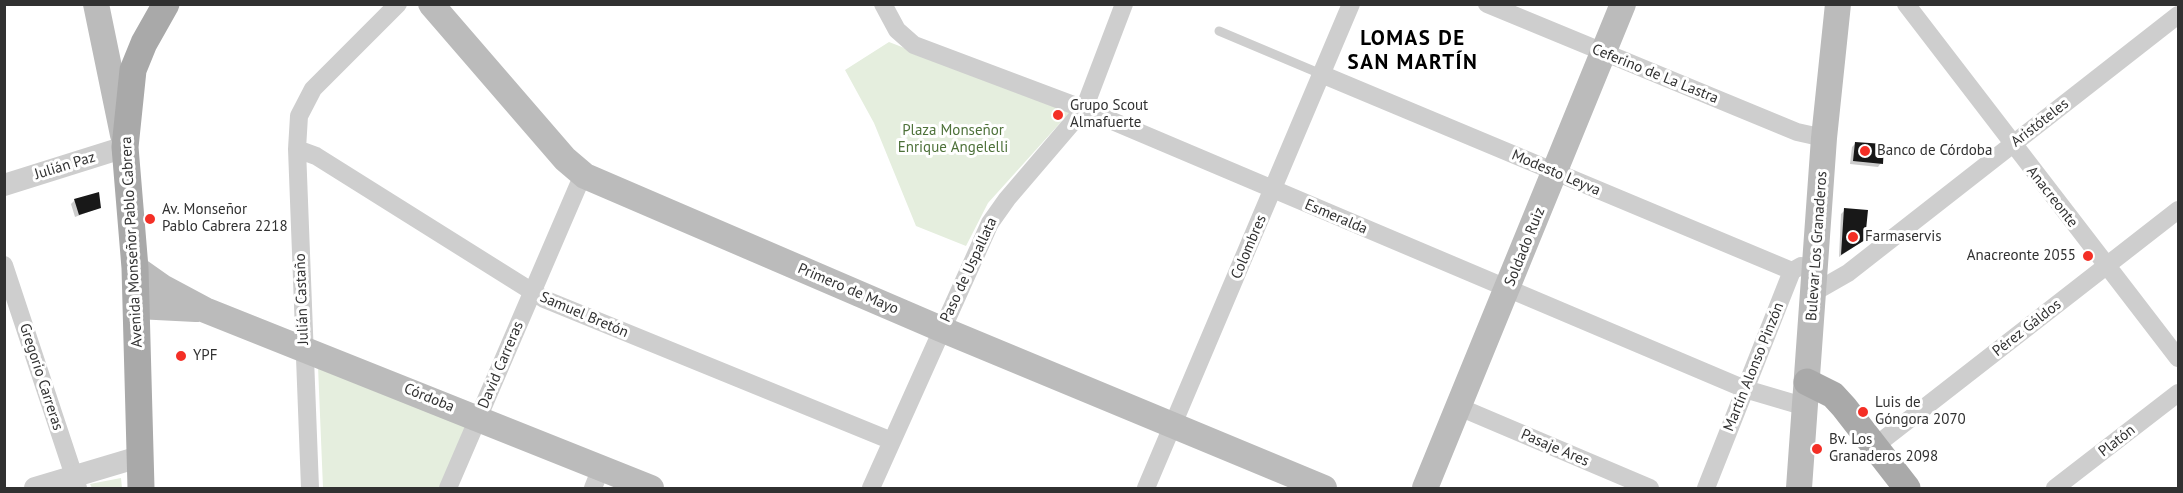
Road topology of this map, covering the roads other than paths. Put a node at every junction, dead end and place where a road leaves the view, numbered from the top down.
1 (96, 4) edge
2 (166, 4) edge
3 (398, 4) edge
4 (431, 4) edge
5 (883, 4) edge
6 (1124, 4) edge
7 (1351, 4) edge
8 (1487, 4) edge
9 (1623, 4) edge
10 (1838, 4) edge
11 (1906, 4) edge
12 (2178, 15) edge
13 (1219, 31) dead end
14 (102, 35) junction
15 (144, 43) junction
16 (1603, 53) junction
17 (1322, 74) junction
18 (1084, 109) junction
19 (1824, 138) junction
20 (2012, 144) junction
21 (125, 147) junction
22 (297, 149) junction
23 (1555, 173) junction
24 (585, 176) junction
25 (4, 185) edge
26 (1273, 191) junction
27 (2178, 210) edge
28 (1816, 257) junction
29 (4, 265) edge
30 (2106, 267) junction
31 (135, 268) junction
32 (1792, 271) junction
33 (1508, 289) junction
34 (531, 292) junction
35 (1814, 293) junction
36 (136, 306) junction
37 (205, 310) junction
38 (941, 329) junction
39 (303, 348) junction
40 (2178, 358) edge
41 (1745, 390) junction
42 (2178, 393) edge
43 (1806, 394) junction
44 (1459, 407) junction
45 (479, 418) junction
46 (1173, 426) junction
47 (892, 441) junction
48 (1875, 446) junction
49 (139, 457) junction
50 (597, 478) edge
51 (76, 482) edge
52 (35, 489) edge
53 (141, 489) edge
54 (310, 489) edge
55 (448, 489) edge
56 (651, 489) edge
57 (871, 489) edge
58 (1146, 489) edge
59 (1324, 489) edge
60 (1425, 489) edge
61 (1650, 489) edge
62 (1706, 489) edge
63 (1799, 489) edge
64 (1907, 489) edge
65 (2055, 489) edge

1 - 14 main road
2 - 15 main road, Avenida Monseñor Pablo Cabrera
3 - 22 street, Julián Castaño
4 - 24 main road, Primero de Mayo
5 - 18 street, Esmeralda
6 - 18 street, Paso de Uspallata
7 - 17 street, Colombres
8 - 16 street, Ceferino de La Lastra
9 - 16 main road, Soldado Ruiz
10 - 19 main road, Bulevar Los Granaderos
11 - 20 street, Anacreonte
12 - 20 street, Aristóteles
13 - 17 lane
14 - 15 main road
14 - 21 main road
15 - 21 main road, Avenida Monseñor Pablo Cabrera
16 - 19 street, Ceferino de La Lastra
16 - 23 main road, Soldado Ruiz
17 - 23 street, Modesto Leyva
17 - 26 street, Colombres
18 - 26 street, Esmeralda
18 - 38 street, Paso de Uspallata
19 - 28 main road, Bulevar Los Granaderos
20 - 30 street, Anacreonte
20 - 35 street, Aristóteles
21 - 25 street, Julián Paz
21 - 31 main road, Avenida Monseñor Pablo Cabrera
22 - 34 street, Samuel Bretón
22 - 39 street, Julián Castaño
23 - 32 street, Modesto Leyva
23 - 33 main road, Soldado Ruiz
24 - 34 street, David Carreras
24 - 38 main road, Primero de Mayo
26 - 33 street, Esmeralda
26 - 46 street, Colombres
27 - 30 street, Pérez Gáldos
28 - 32 street
28 - 35 main road, Bulevar Los Granaderos
29 - 51 street, Gregorio Carreras
30 - 40 street, Anacreonte
30 - 48 street, Pérez Gáldos
31 - 36 main road, Avenida Monseñor Pablo Cabrera
31 - 37 main road, Córdoba
32 - 41 street, Martín Alonso Pinzón
33 - 41 street, Esmeralda
33 - 44 main road, Soldado Ruiz
34 - 45 street, David Carreras
34 - 47 street, Samuel Bretón
35 - 43 main road, Bulevar Los Granaderos
36 - 37 main road, Córdoba
36 - 49 main road, Avenida Monseñor Pablo Cabrera
37 - 39 main road, Córdoba
38 - 46 main road, Primero de Mayo
38 - 47 street, Paso de Uspallata
39 - 45 main road, Córdoba
39 - 54 street, Julián Castaño
41 - 43 street, Esmeralda
41 - 62 street, Martín Alonso Pinzón
42 - 65 street, Platón
43 - 48 main road
43 - 63 main road, Bulevar Los Granaderos
44 - 60 main road, Soldado Ruiz
44 - 61 street, Pasaje Ares
45 - 50 main road, Córdoba
45 - 55 street, David Carreras
46 - 58 street, Colombres
46 - 59 main road, Primero de Mayo
47 - 57 street, Paso de Uspallata
48 - 64 main road
49 - 51 street
49 - 53 main road, Avenida Monseñor Pablo Cabrera
50 - 56 main road, Córdoba
51 - 52 street

